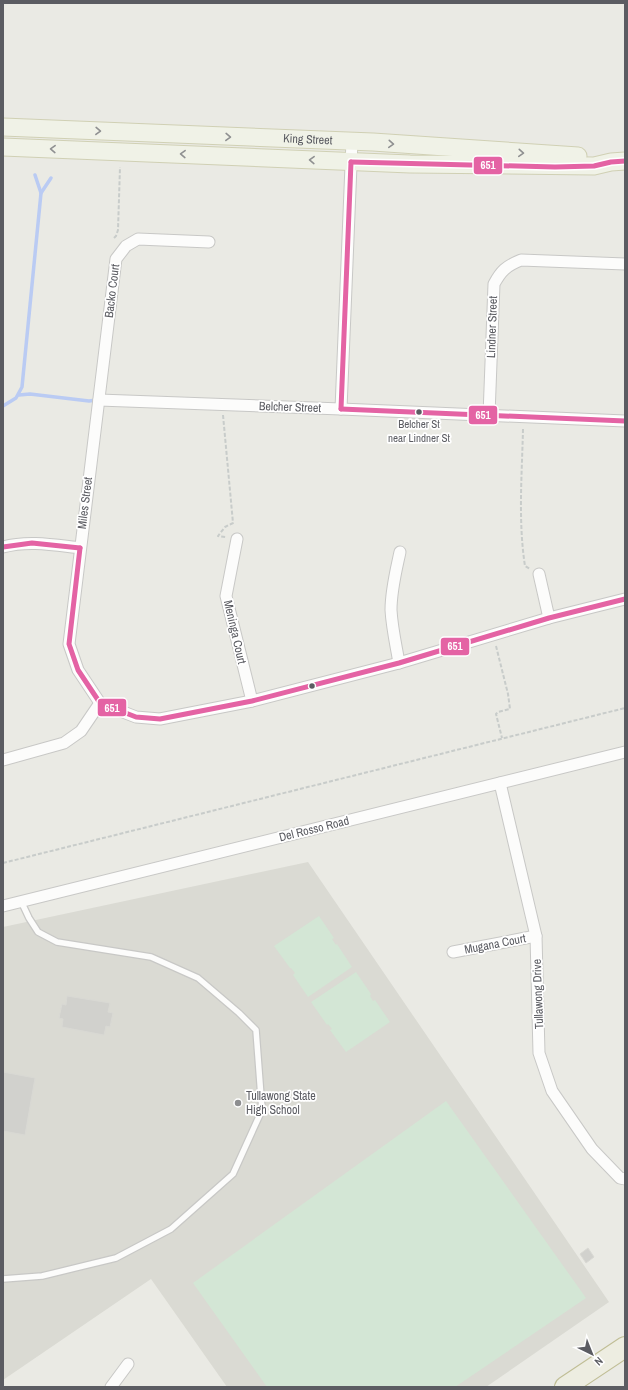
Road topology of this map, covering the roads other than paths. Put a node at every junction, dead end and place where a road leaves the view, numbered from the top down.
1 (3, 127) edge
2 (352, 142) junction
3 (3, 147) edge
4 (351, 162) junction
5 (618, 162) edge
6 (209, 242) dead end
7 (625, 264) edge
8 (99, 400) junction
9 (341, 409) junction
10 (489, 415) junction
11 (625, 421) edge
12 (237, 539) road end
13 (3, 547) edge
14 (80, 548) junction
15 (400, 552) dead end
16 (539, 574) road end
17 (625, 599) edge
18 (549, 618) junction
19 (399, 663) junction
20 (252, 701) junction
21 (100, 703) junction
22 (625, 752) edge
23 (3, 760) edge
24 (500, 784) junction
25 (21, 901) junction
26 (3, 906) edge
27 (536, 936) junction
28 (453, 952) dead end
29 (625, 1179) edge
30 (3, 1279) edge
31 (625, 1347) edge
32 (128, 1364) dead end
33 (111, 1387) edge
34 (565, 1387) edge

1 -> 2 main road, King Street
2 - 4 street
2 -> 5 main road, King Street
4 -> 3 main road, King Street
4 - 5 main road, King Street
4 - 9 street
6 - 8 street, Backo Court
7 - 10 street, Lindner Street
8 - 9 street, Belcher Street
8 - 14 street, Miles Street
9 - 10 street, Belcher Street
10 - 11 street, Belcher Street
12 - 20 street, Meninga Court
13 - 14 street
14 - 21 street, Miles Street
15 - 19 street
16 - 18 street
17 - 18 street
18 - 19 street
19 - 20 street
20 - 21 street
21 - 23 street
22 - 24 street, Del Rosso Road
24 - 25 street, Del Rosso Road
24 - 27 street, Tullawong Drive
25 - 26 street, Del Rosso Road
25 - 30 lane
27 - 28 street, Mugana Court
27 - 29 street, Tullawong Drive
31 - 34 highway
32 - 33 street

